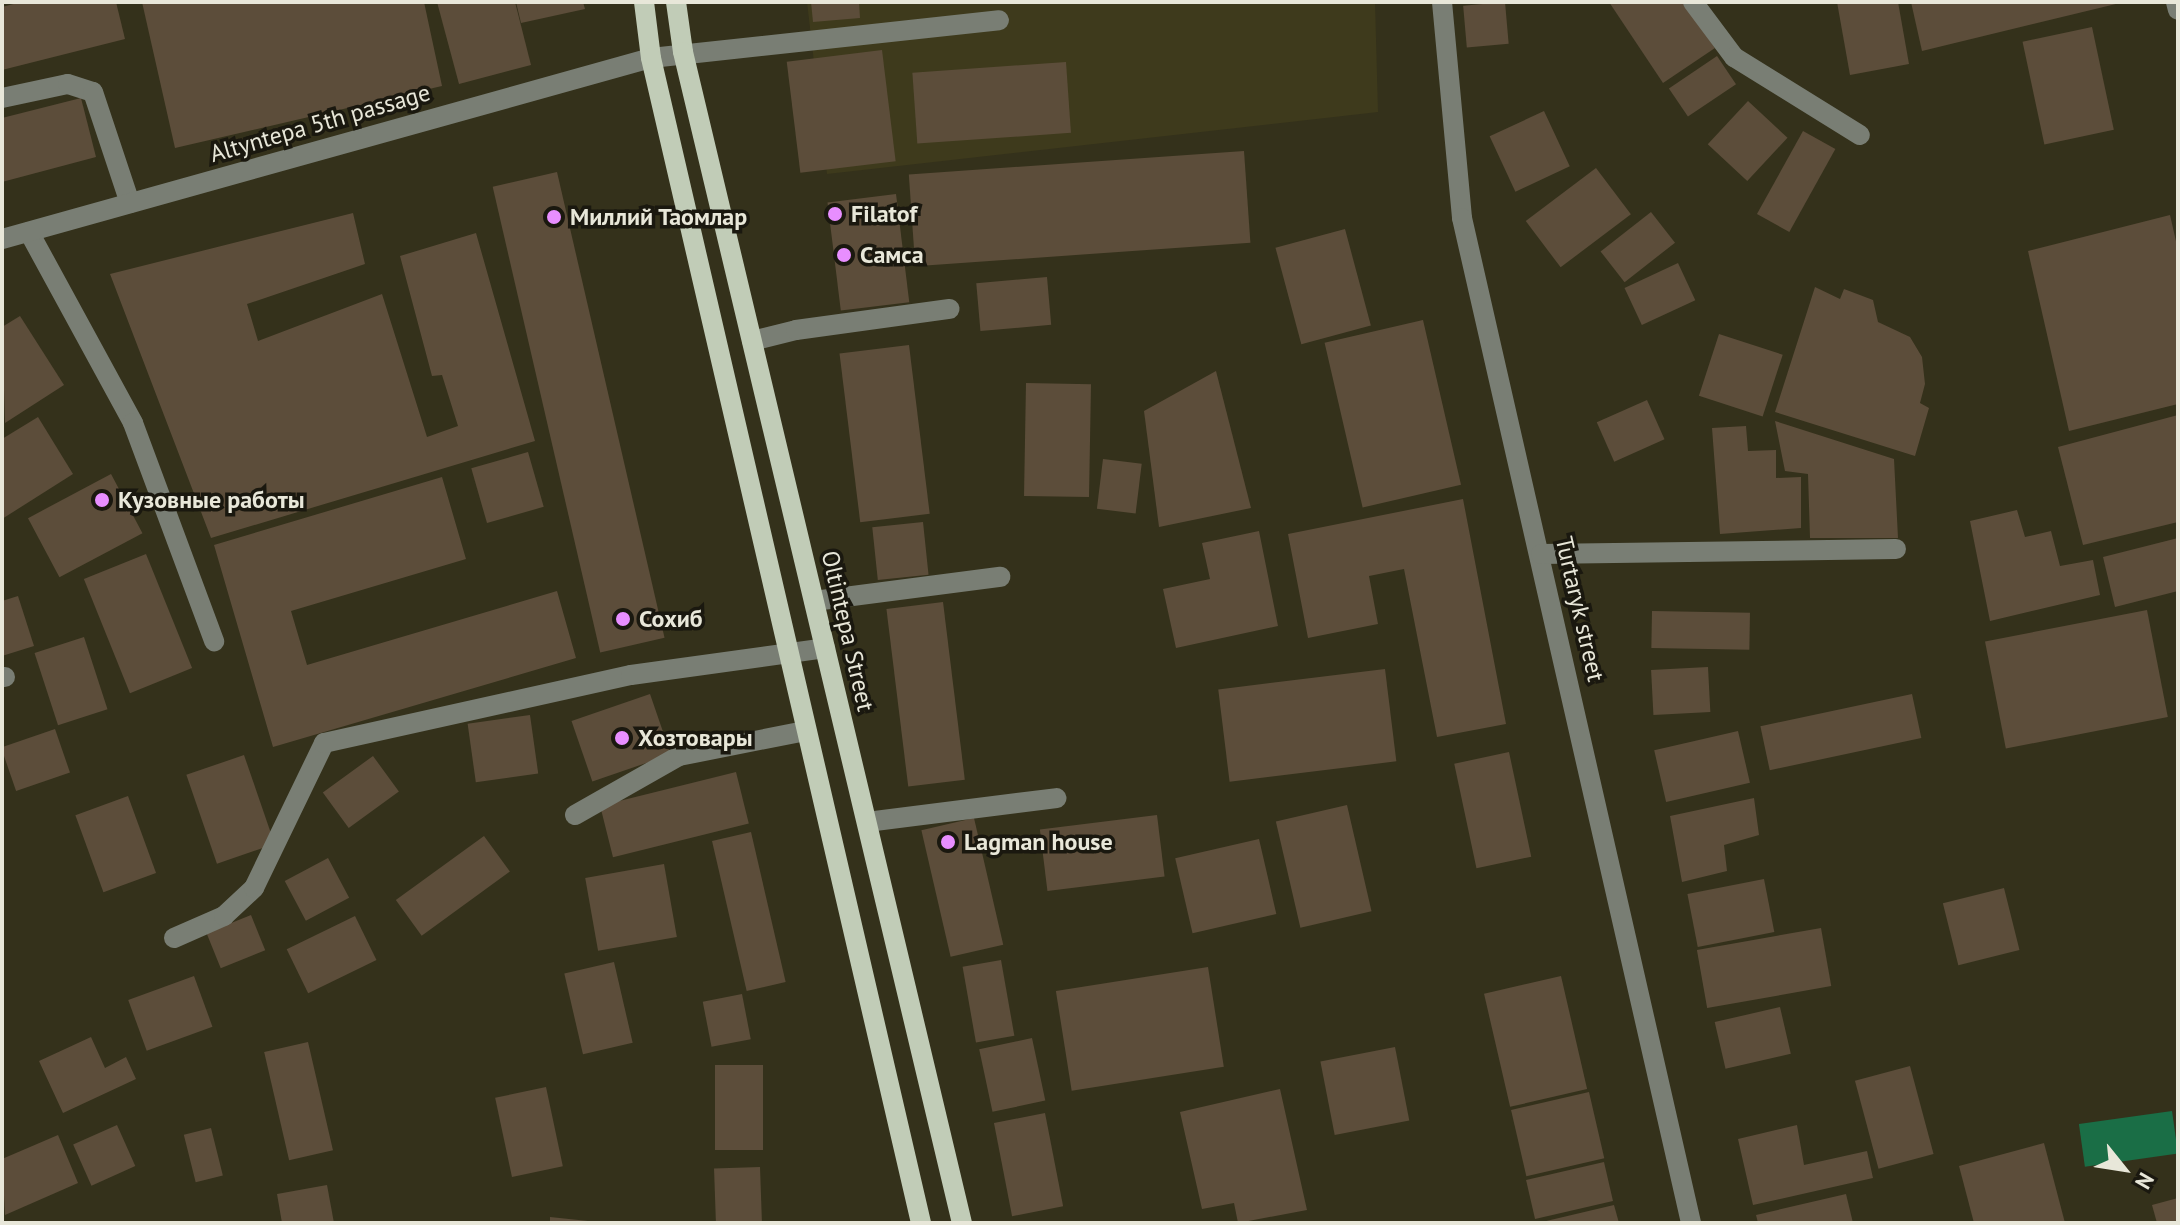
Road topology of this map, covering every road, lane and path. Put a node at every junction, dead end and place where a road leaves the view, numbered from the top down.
1 (644, 2) edge
2 (676, 2) edge
3 (1442, 2) edge
4 (1693, 2) edge
5 (2176, 2) edge
6 (2178, 10) edge
7 (999, 20) dead end
8 (683, 52) junction
9 (651, 58) junction
10 (2, 98) edge
11 (1860, 135) dead end
12 (130, 203) junction
13 (29, 232) junction
14 (2, 239) edge
15 (950, 309) dead end
16 (752, 341) junction
17 (1896, 549) dead end
18 (1541, 554) junction
19 (1000, 577) dead end
20 (814, 601) junction
21 (214, 641) dead end
22 (825, 648) junction
23 (788, 656) junction
24 (805, 731) junction
25 (1056, 798) dead end
26 (575, 815) dead end
27 (867, 822) junction
28 (174, 938) dead end
29 (921, 1223) edge
30 (962, 1223) edge
31 (1691, 1223) edge

1 - 9 main road
2 - 8 main road, Oltintepa Street
3 - 18 street, Turtaryk street
4 - 11 street
5 - 6 street
7 - 8 street, Altyntepa 5th passage
8 - 9 street, Altyntepa 5th passage
8 - 16 main road, Oltintepa Street
9 - 12 street, Altyntepa 5th passage
9 - 23 main road
10 - 12 street
12 - 13 street, Altyntepa 5th passage
13 - 14 street, Altyntepa 5th passage
13 - 21 street
15 - 16 street
16 - 20 main road, Oltintepa Street
17 - 18 street
18 - 31 street, Turtaryk street
19 - 20 street
20 - 22 main road, Oltintepa Street
22 - 23 street
22 - 27 main road, Oltintepa Street
23 - 24 main road
23 - 28 street
24 - 26 street
24 - 29 main road
25 - 27 street
27 - 30 main road, Oltintepa Street

